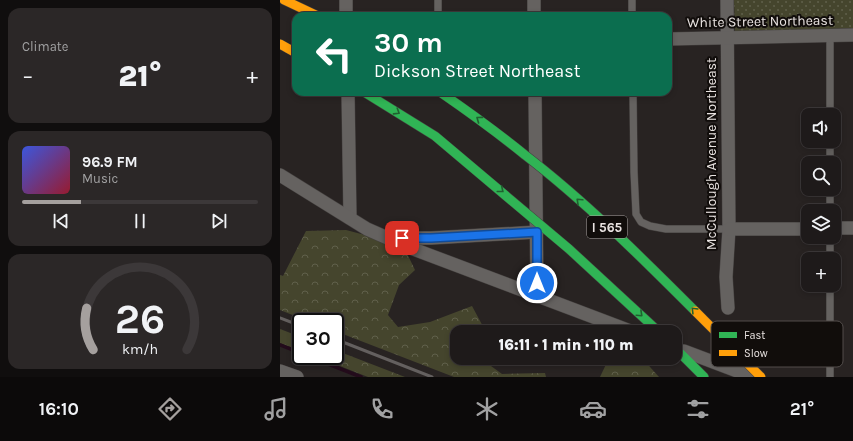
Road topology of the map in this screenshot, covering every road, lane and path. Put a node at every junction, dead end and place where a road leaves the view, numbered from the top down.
1 (284, 0) edge
2 (346, 0) edge
3 (438, 0) edge
4 (534, 0) edge
5 (632, 0) edge
6 (727, 0) edge
7 (310, 12) edge
8 (346, 12) edge
9 (438, 12) edge
10 (534, 12) edge
11 (632, 12) edge
12 (853, 35) edge
13 (830, 36) junction
14 (727, 38) junction
15 (672, 39) edge
16 (280, 44) edge
17 (292, 51) edge
18 (348, 96) edge
19 (370, 96) edge
20 (446, 96) edge
21 (535, 96) edge
22 (633, 96) edge
23 (830, 108) edge
24 (280, 175) edge
25 (350, 218) junction
26 (841, 228) edge
27 (853, 228) edge
28 (729, 229) junction
29 (801, 229) edge
30 (537, 232) junction
31 (387, 238) junction
32 (569, 249) junction
33 (830, 292) edge
34 (537, 296) junction
35 (728, 308) dead end
36 (830, 321) edge
37 (614, 325) edge
38 (637, 325) edge
39 (651, 325) edge
40 (711, 326) edge
41 (682, 351) edge
42 (682, 355) edge
43 (711, 361) edge
44 (726, 367) edge
45 (751, 367) edge
46 (704, 377) edge
47 (753, 377) edge
48 (761, 377) edge

1 - 7 highway
2 - 8 street
3 - 9 lane
4 - 10 street
5 - 11 lane
6 - 14 street, McCullough Avenue Northeast
12 - 13 street, White Street Northeast
13 - 14 street, White Street Northeast
13 - 23 lane
14 - 15 street, White Street Northeast
14 - 28 street, McCullough Avenue Northeast
16 - 17 highway
18 - 25 street
19 -> 32 highway, I 565, bridge
40 -> 20 highway, I 565, bridge
21 - 30 street
22 - 28 lane
24 - 25 street
25 - 31 street
26 - 27 street
28 - 29 street
28 - 35 street, McCullough Avenue Northeast
30 - 31 street
30 - 34 street
31 - 34 street
32 - 38 highway, bridge
32 -> 39 highway, I 565, bridge
33 - 36 lane
34 - 37 street
41 - 43 street
42 - 46 highway
44 - 47 street
48 -> 45 highway, I 565, bridge

